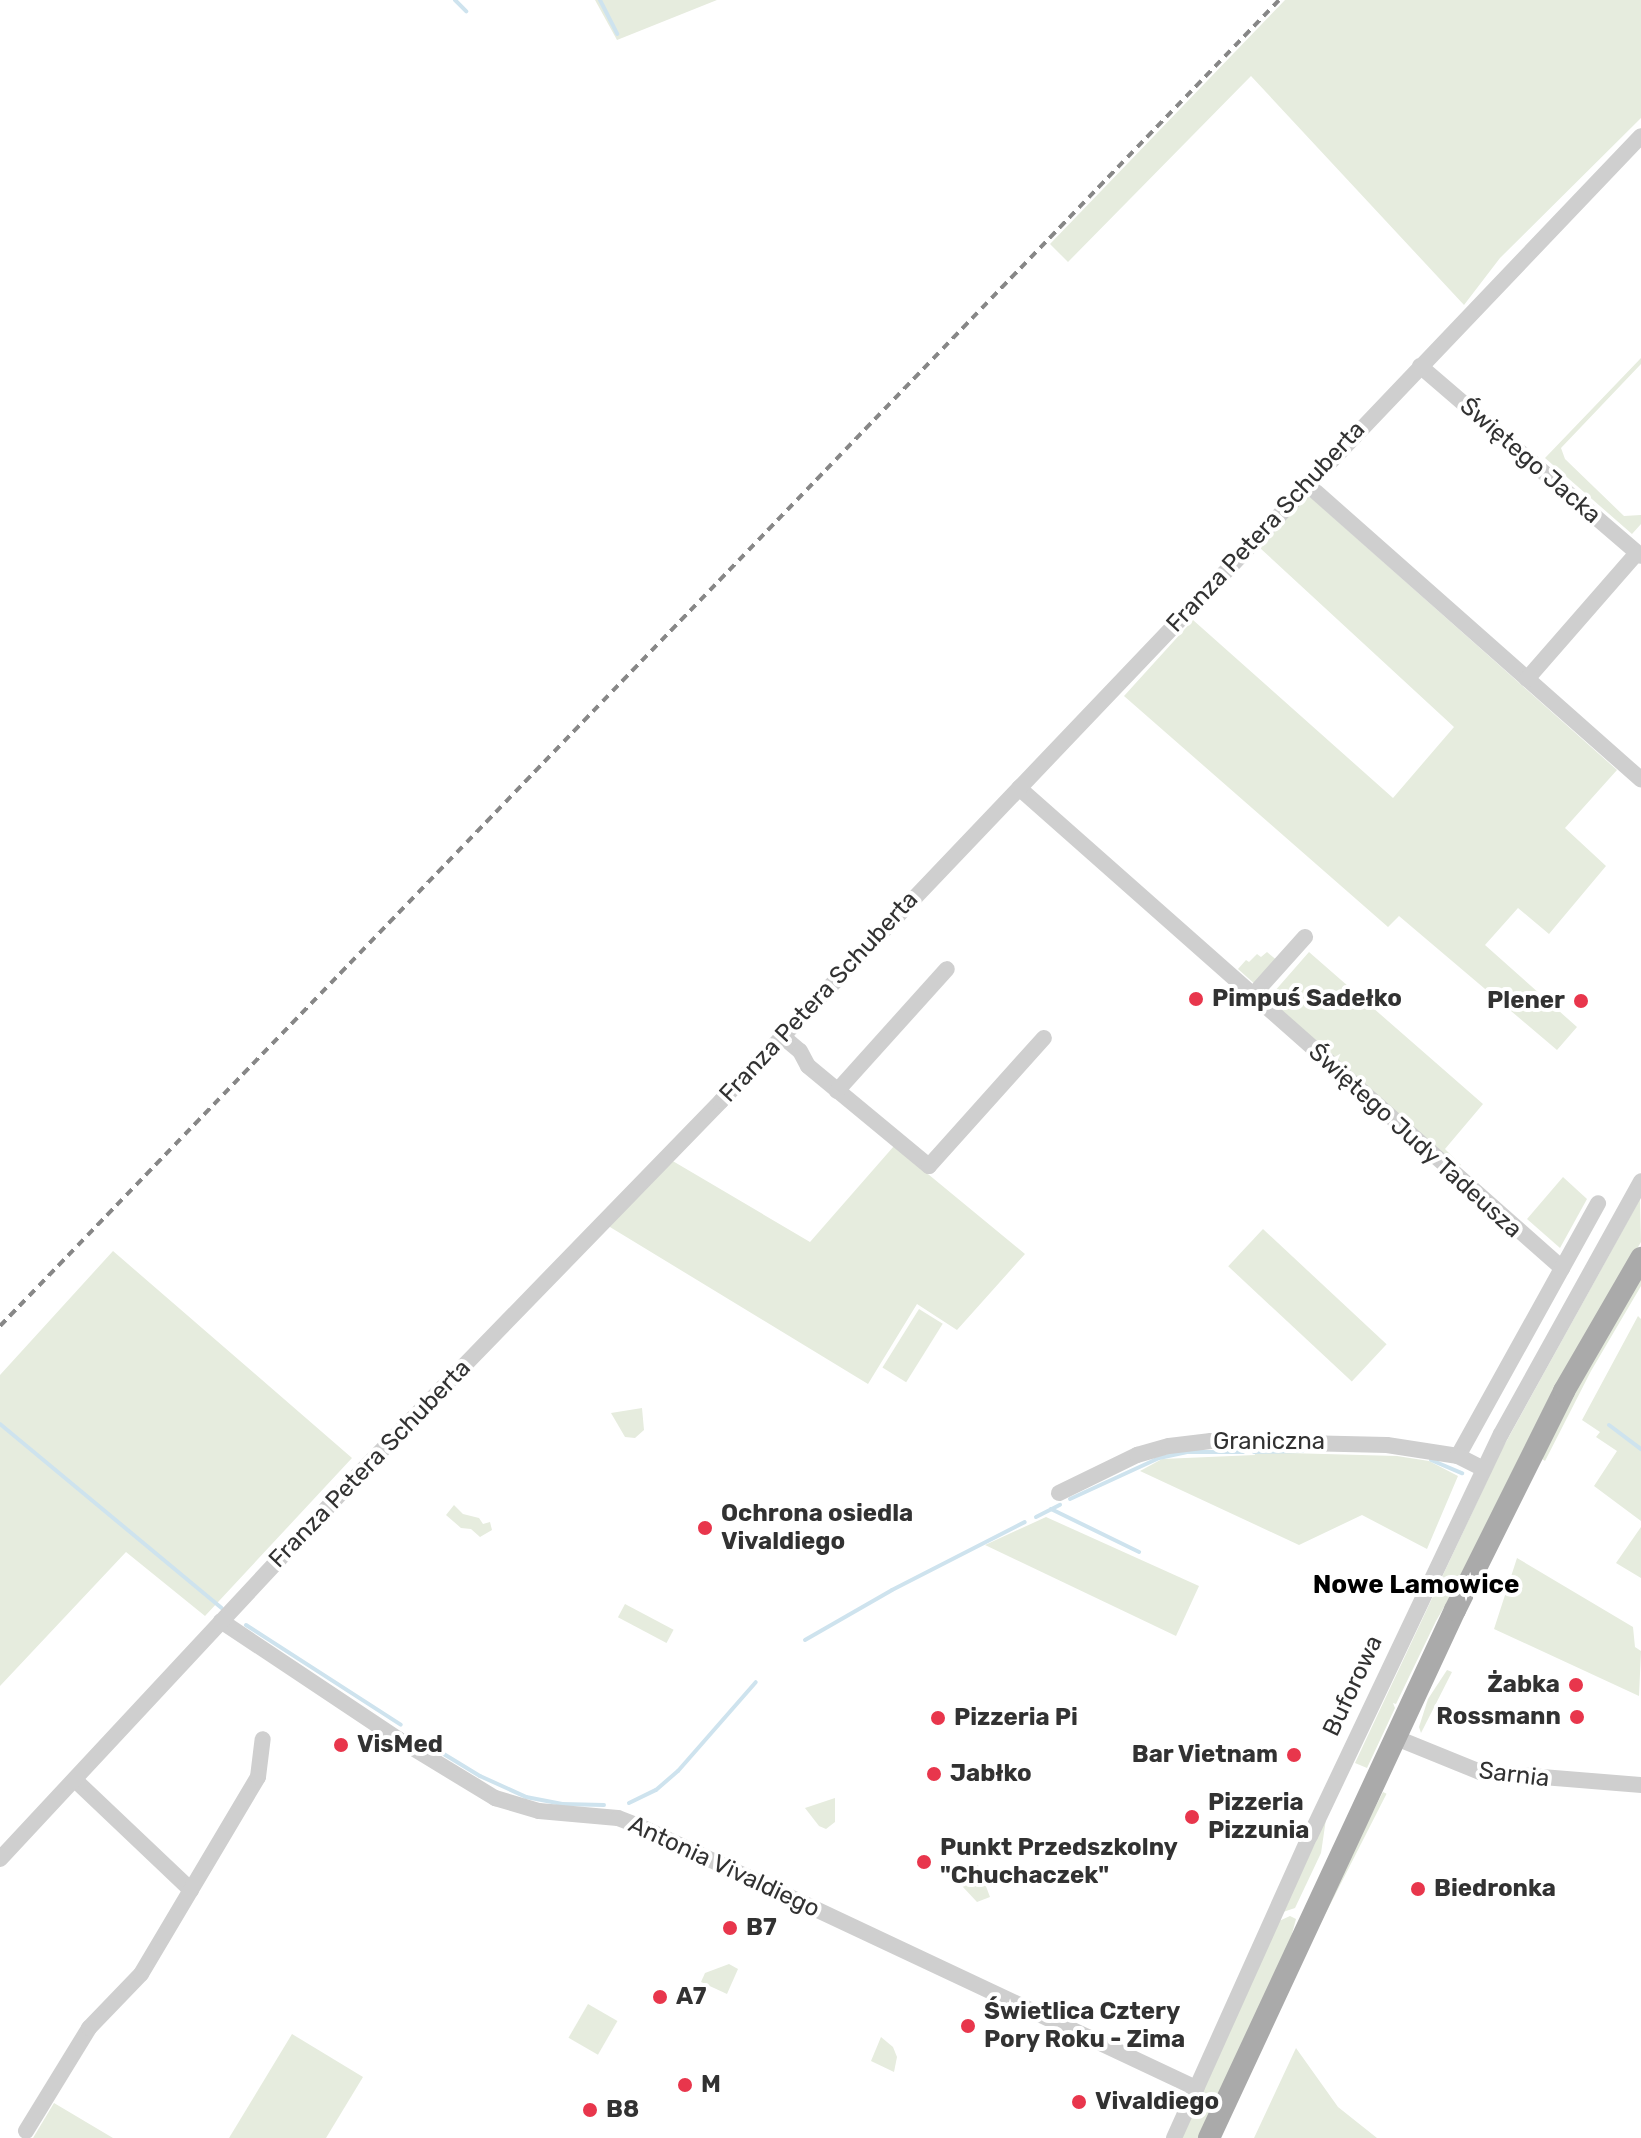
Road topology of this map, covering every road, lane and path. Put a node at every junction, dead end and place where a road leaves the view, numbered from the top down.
1 (1641, 136) edge
2 (1420, 366) junction
3 (1316, 492) dead end
4 (1639, 555) edge
5 (1527, 679) junction
6 (1641, 780) edge
7 (1019, 788) junction
8 (1305, 937) dead end
9 (947, 969) dead end
10 (1253, 995) junction
11 (782, 1036) junction
12 (1044, 1038) dead end
13 (837, 1091) junction
14 (1641, 1181) edge
15 (1598, 1203) dead end
16 (1641, 1258) edge
17 (1562, 1268) junction
18 (1458, 1456) junction
19 (1484, 1469) junction
20 (1059, 1493) dead end
21 (221, 1621) junction
22 (1394, 1737) junction
23 (263, 1739) dead end
24 (75, 1780) junction
25 (1641, 1785) edge
26 (0, 1859) edge
27 (191, 1890) junction
28 (1196, 2088) junction
29 (26, 2131) dead end
30 (1174, 2138) edge
31 (1209, 2138) edge

1 - 2 street, Franza Petera Schuberta
2 - 4 street, Świętego Jacka
2 - 7 street, Franza Petera Schuberta
3 - 5 street
4 - 5 street
5 - 6 street
7 - 10 street, Świętego Judy Tadeusza
7 - 11 street, Franza Petera Schuberta
8 - 10 street
9 - 13 street
10 - 17 street, Świętego Judy Tadeusza
11 - 13 street
11 - 21 street, Franza Petera Schuberta
12 - 13 street
14 - 19 street, Buforowa
15 - 17 street
16 - 22 main road
17 - 18 street
18 - 19 street, Graniczna
18 - 20 street, Graniczna
19 - 28 street, Buforowa
21 - 24 street, Franza Petera Schuberta
21 - 28 street, Antonia Vivaldiego
22 - 25 street, Sarnia
22 - 31 main road
23 - 27 street
24 - 26 street, Franza Petera Schuberta
24 - 27 street
27 - 29 street
28 - 30 street, Buforowa

